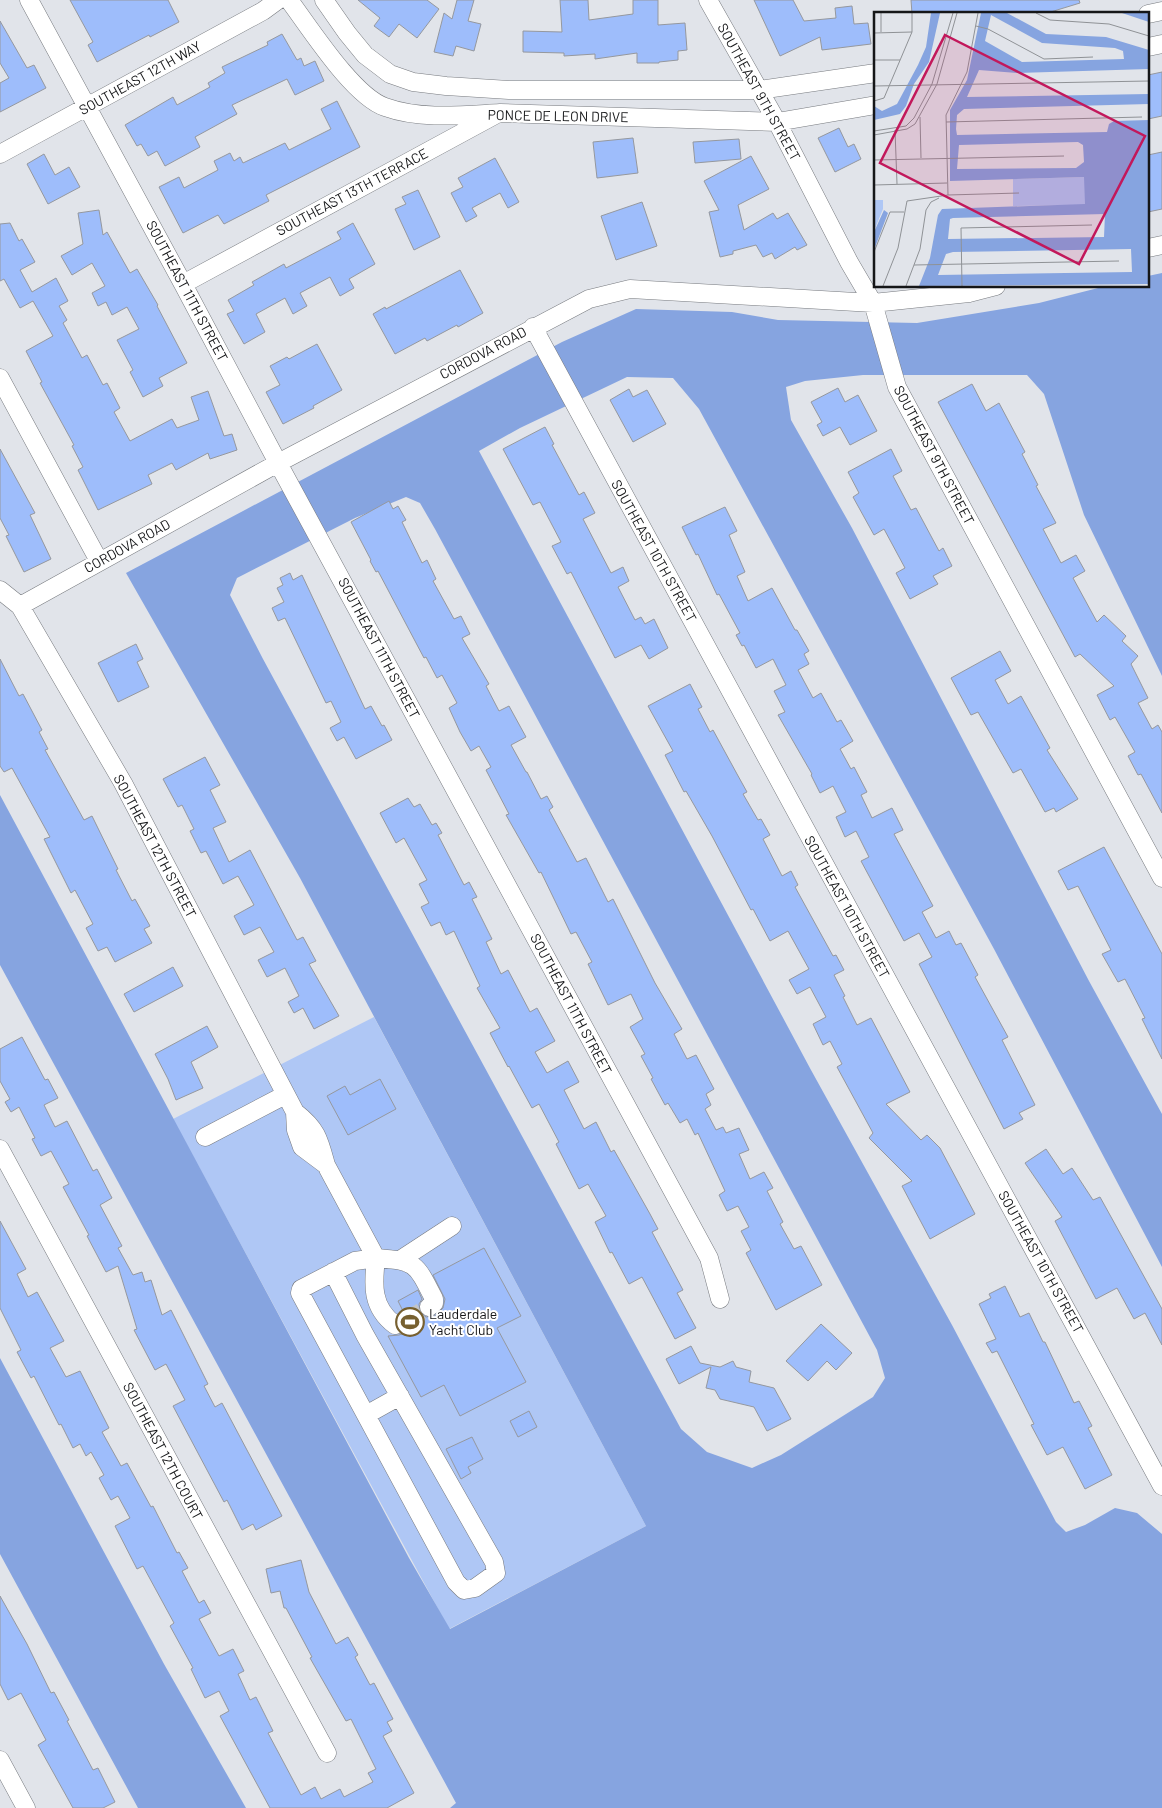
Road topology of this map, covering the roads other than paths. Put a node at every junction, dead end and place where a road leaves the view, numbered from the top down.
1 (29, 0) edge
2 (278, 0) edge
3 (289, 0) edge
4 (324, 0) edge
5 (708, 0) edge
6 (874, 73) edge
7 (509, 90) junction
8 (759, 90) junction
9 (874, 105) edge
10 (87, 107) junction
11 (500, 113) junction
12 (777, 122) junction
13 (0, 154) edge
14 (183, 284) junction
15 (989, 288) edge
16 (872, 303) junction
17 (533, 327) junction
18 (0, 378) edge
19 (278, 463) junction
20 (99, 561) junction
21 (0, 590) edge
22 (20, 606) junction
23 (1162, 878) edge
24 (285, 1095) junction
25 (205, 1137) dead end
26 (0, 1149) edge
27 (452, 1226) dead end
28 (376, 1258) junction
29 (400, 1260) junction
30 (333, 1272) junction
31 (720, 1299) dead end
32 (429, 1307) dead end
33 (366, 1337) junction
34 (400, 1396) junction
35 (366, 1415) junction
36 (1162, 1486) edge
37 (327, 1753) dead end
38 (0, 1760) edge
39 (26, 1808) edge

1 - 10 street, SOUTHEAST 11TH STREET
2 - 10 street, SOUTHEAST 12TH WAY
3 - 11 street, PONCE DE LEON DRIVE
4 - 7 street, PONCE DE LEON DRIVE
5 - 8 street, SOUTHEAST 9TH STREET
6 - 8 street, PONCE DE LEON DRIVE
7 - 8 street, PONCE DE LEON DRIVE
7 - 11 street
8 - 12 street, SOUTHEAST 9TH STREET
9 - 12 street, PONCE DE LEON DRIVE
10 - 13 street, SOUTHEAST 12TH WAY
10 - 14 street, SOUTHEAST 11TH STREET
11 - 12 street, PONCE DE LEON DRIVE
11 - 14 street, SOUTHEAST 13TH TERRACE
12 - 16 street, SOUTHEAST 9TH STREET
14 - 19 street, SOUTHEAST 11TH STREET
15 - 16 street, CORDOVA ROAD
16 - 17 street, CORDOVA ROAD
16 - 23 street, SOUTHEAST 9TH STREET
17 - 19 street, CORDOVA ROAD
17 - 36 street, SOUTHEAST 10TH STREET
18 - 20 street
19 - 20 street, CORDOVA ROAD
19 - 31 street, SOUTHEAST 11TH STREET
20 - 22 street, CORDOVA ROAD
21 - 22 street, SOUTHEAST 12TH STREET
22 - 24 street, SOUTHEAST 12TH STREET
24 - 25 street
24 - 28 street, SOUTHEAST 12TH STREET
26 - 37 street, SOUTHEAST 12TH COURT
27 - 29 street
28 - 29 street
28 - 30 street
28 - 33 street
29 - 32 street
30 - 33 street
30 - 35 street
33 - 34 street
34 - 35 street
34 - 35 street
38 - 39 street

